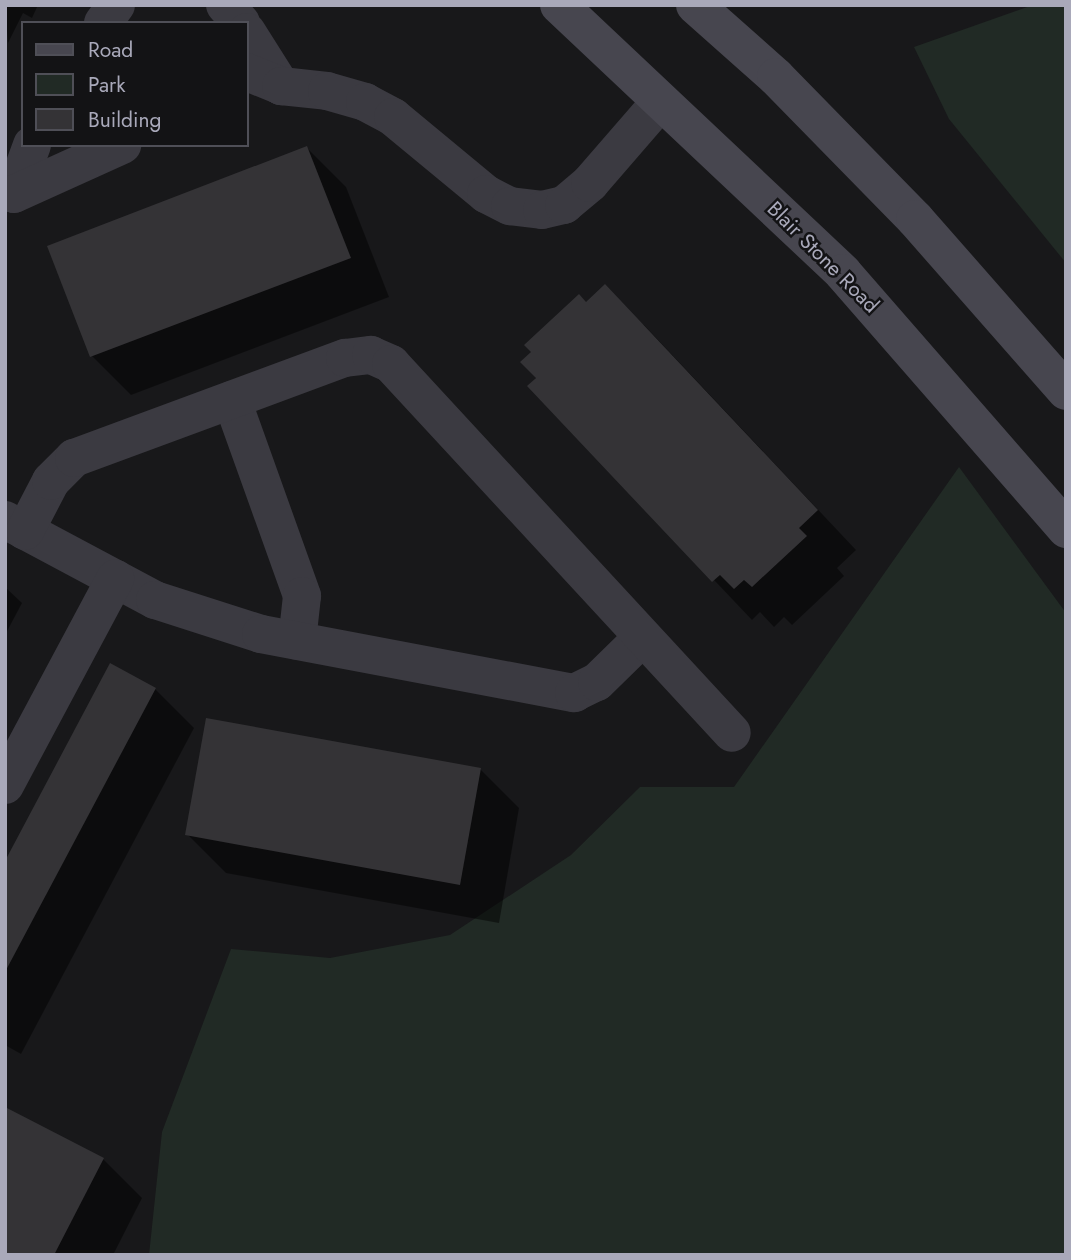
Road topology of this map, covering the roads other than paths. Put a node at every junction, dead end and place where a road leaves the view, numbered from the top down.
1 (116, 5) edge
2 (225, 5) edge
3 (559, 5) edge
4 (695, 5) edge
5 (104, 21) edge
6 (239, 21) edge
7 (248, 37) edge
8 (258, 86) edge
9 (661, 101) junction
10 (31, 147) edge
11 (114, 147) edge
12 (10, 203) edge
13 (1066, 391) edge
14 (232, 400) junction
15 (15, 526) edge
16 (1066, 529) edge
17 (115, 579) junction
18 (643, 637) junction
19 (297, 641) junction
20 (733, 733) dead end
21 (5, 785) edge

1 - 5 street
2 - 6 street
3 - 9 main road, Blair Stone Road
4 - 13 main road
7 - 8 street
8 - 9 street
9 - 16 main road, Blair Stone Road
10 - 12 street
11 - 12 street
14 - 15 street
14 - 18 street
14 - 19 street
15 - 17 street
17 - 19 street
17 - 21 street
18 - 19 street
18 - 20 street

